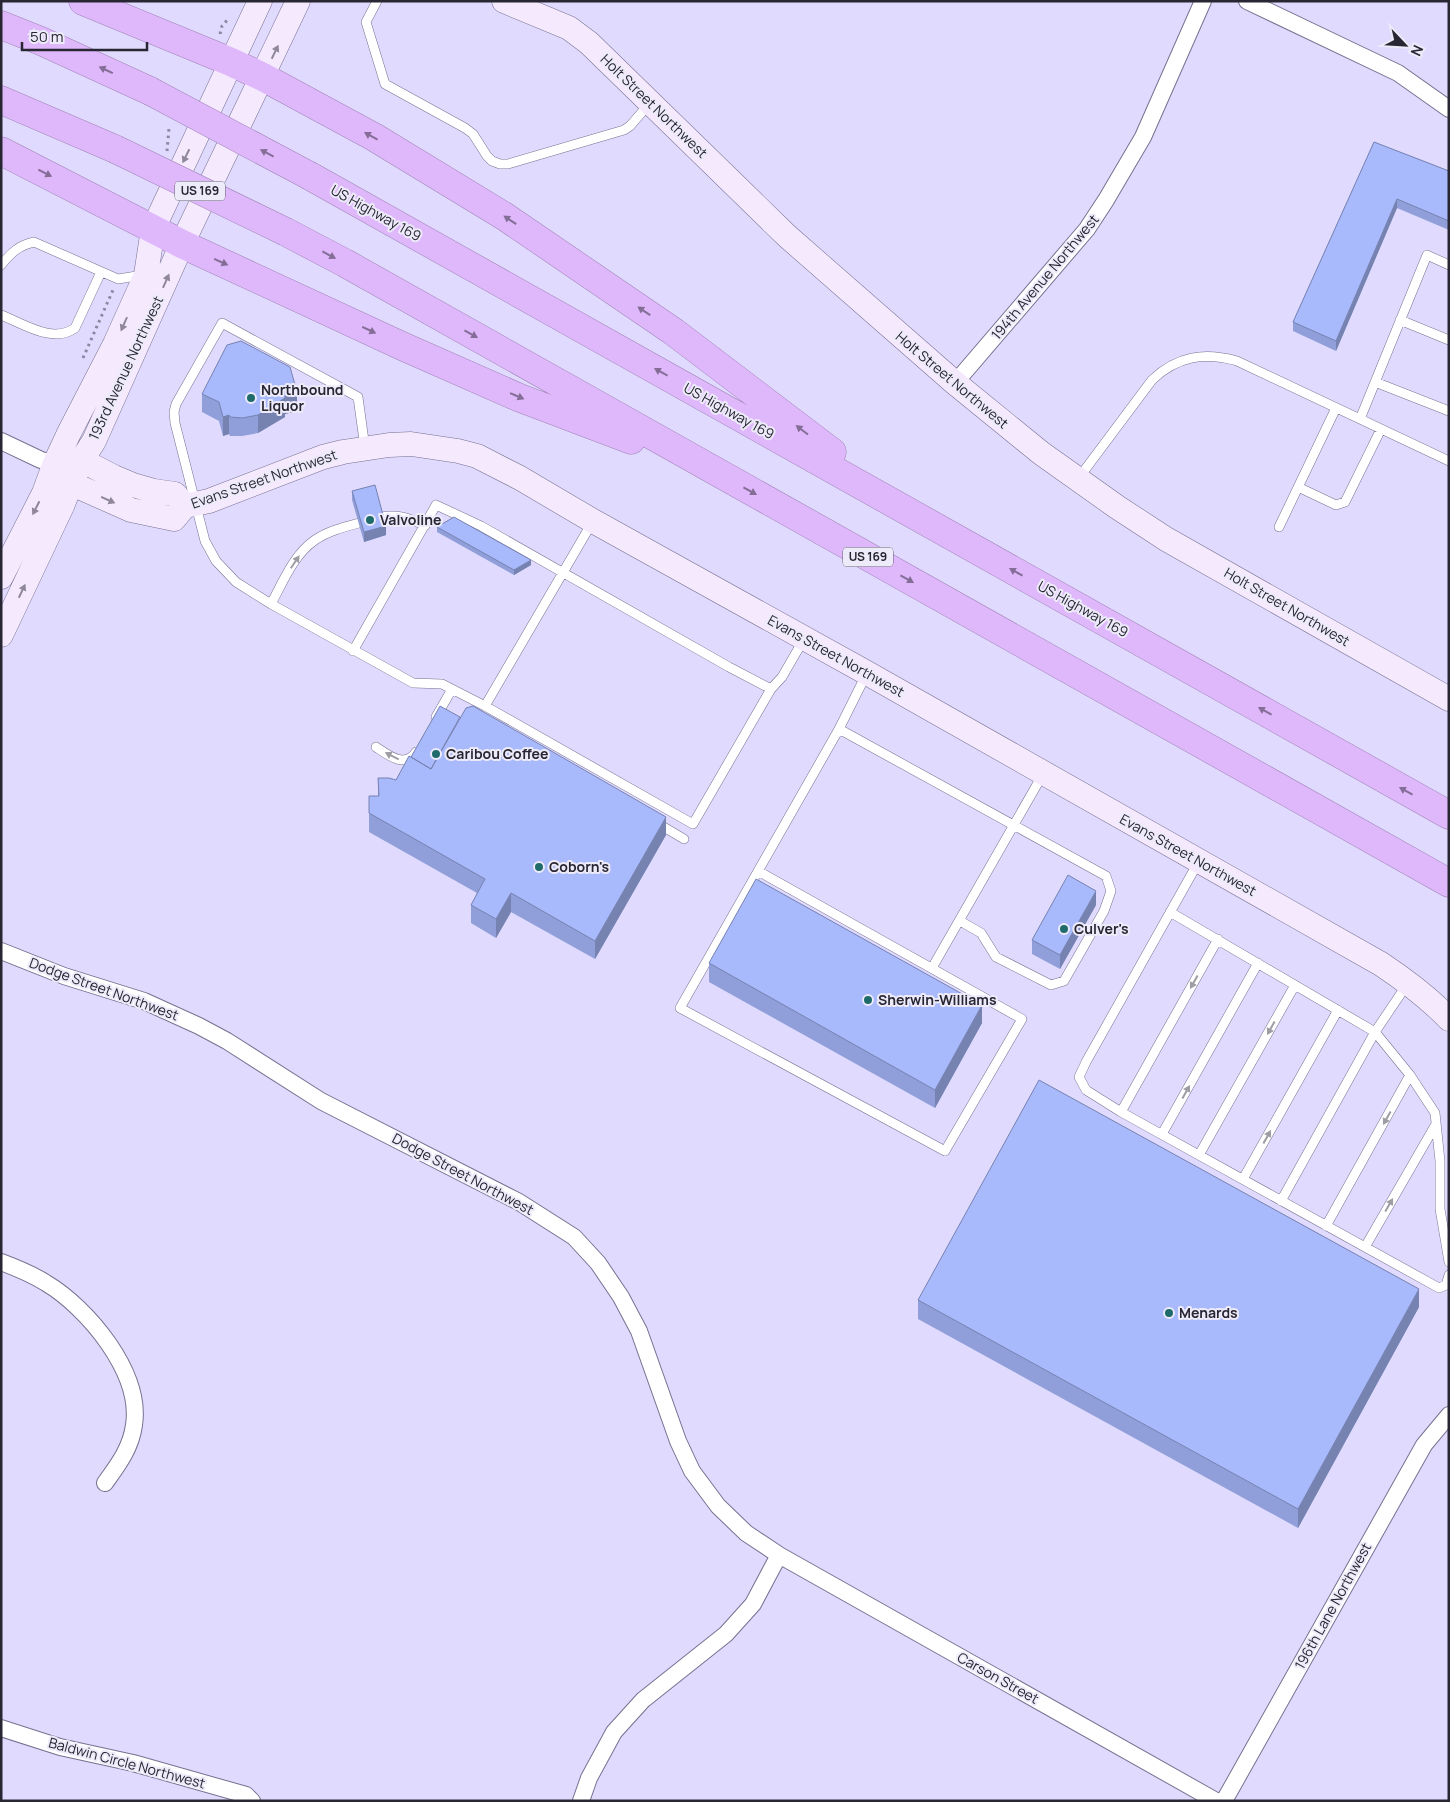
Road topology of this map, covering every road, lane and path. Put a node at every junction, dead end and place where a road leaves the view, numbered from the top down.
1 (83, 1) edge
2 (260, 1) edge
3 (298, 1) edge
4 (377, 1) edge
5 (504, 1) edge
6 (1202, 1) edge
7 (1247, 1) edge
8 (1, 25) edge
9 (231, 62) junction
10 (263, 77) junction
11 (1, 100) edge
12 (651, 102) junction
13 (1449, 109) edge
14 (1, 151) edge
15 (153, 228) junction
16 (182, 244) junction
17 (1, 265) edge
18 (1449, 265) edge
19 (101, 272) junction
20 (146, 275) junction
21 (1, 315) edge
22 (1400, 320) junction
23 (1449, 340) edge
24 (1375, 382) junction
25 (955, 383) junction
26 (1336, 408) junction
27 (1449, 411) edge
28 (1360, 419) junction
29 (1381, 429) junction
30 (1, 441) edge
31 (365, 448) junction
32 (81, 460) junction
33 (1449, 460) edge
34 (55, 463) junction
35 (717, 472) junction
36 (1078, 480) junction
37 (70, 483) junction
38 (1298, 487) junction
39 (191, 506) junction
40 (910, 513) junction
41 (381, 516) edge
42 (593, 521) junction
43 (358, 522) edge
44 (425, 526) junction
45 (1279, 527) dead end
46 (563, 573) junction
47 (1, 577) edge
48 (270, 604) junction
49 (1, 635) edge
50 (804, 639) junction
51 (353, 651) junction
52 (867, 673) junction
53 (452, 689) junction
54 (771, 689) junction
55 (1449, 699) edge
56 (485, 706) junction
57 (433, 722) edge
58 (839, 729) junction
59 (376, 747) dead end
60 (419, 747) edge
61 (1043, 774) junction
62 (1449, 815) edge
63 (646, 817) edge
64 (1014, 826) junction
65 (684, 840) dead end
66 (1199, 861) junction
67 (758, 871) junction
68 (1449, 883) edge
69 (1170, 912) junction
70 (960, 921) junction
71 (1218, 939) junction
72 (1, 951) edge
73 (1258, 963) junction
74 (932, 968) junction
75 (1408, 983) junction
76 (1295, 985) junction
77 (1338, 1010) junction
78 (1449, 1019) edge
79 (1375, 1032) junction
80 (1410, 1075) junction
81 (1121, 1112) junction
82 (1436, 1124) junction
83 (1162, 1134) junction
84 (1199, 1155) junction
85 (1243, 1179) junction
86 (1281, 1201) junction
87 (1326, 1226) junction
88 (1365, 1247) junction
89 (1, 1262) edge
90 (1449, 1262) edge
91 (1449, 1275) edge
92 (1449, 1415) edge
93 (105, 1483) dead end
94 (780, 1555) junction
95 (1, 1728) edge
96 (252, 1801) edge
97 (581, 1801) edge
98 (1216, 1801) edge
99 (1224, 1801) edge

1 - 9 highway
2 - 9 street, 193rd Avenue Northwest
10 -> 3 street, 193rd Avenue Northwest
4 - 12 lane
5 - 12 street, Holt Street Northwest
6 - 25 street, 194th Avenue Northwest
7 - 13 street
40 -> 8 highway, US Highway 169, bridge
9 - 10 highway
9 -> 15 street, 193rd Avenue Northwest
10 - 16 street, 193rd Avenue Northwest
40 -> 10 highway
11 -> 35 highway, US 169, bridge
12 - 25 street, Holt Street Northwest
14 -> 15 highway
15 - 16 highway
15 - 20 street, 193rd Avenue Northwest
32 -> 16 street, 193rd Avenue Northwest
16 -> 35 highway
17 - 19 lane
18 - 22 lane
19 - 20 lane
19 - 21 lane
20 -> 34 street, 193rd Avenue Northwest
22 - 23 lane
22 - 24 lane
24 - 27 lane
24 - 28 lane
25 - 36 street, Holt Street Northwest
26 - 28 lane
26 - 36 lane
26 - 38 lane
28 - 29 lane
29 - 33 lane
29 - 38 lane
30 - 34 street
31 - 39 street, Evans Street Northwest
31 - 39 lane
31 - 42 street, Evans Street Northwest
32 - 34 street
32 - 37 street, 193rd Avenue Northwest
32 - 39 street, Evans Street Northwest
34 - 37 street, Evans Street Northwest
34 -> 47 street, 193rd Avenue Northwest
35 -> 68 highway, US 169
36 - 55 street, Holt Street Northwest
37 -> 39 street, Evans Street Northwest
49 -> 37 street, 193rd Avenue Northwest
38 - 45 lane
39 - 48 lane
62 -> 40 highway, US Highway 169
41 - 44 lane
42 - 46 lane
42 - 50 street, Evans Street Northwest
48 -> 43 lane
44 - 46 lane
44 - 51 lane
46 - 54 lane
46 - 56 lane
48 - 51 lane
50 - 52 street, Evans Street Northwest
50 - 54 lane
51 - 53 lane
52 - 58 lane
52 - 61 street, Evans Street Northwest
53 - 56 lane
53 - 57 lane
54 - 56 lane
58 - 64 lane
58 - 67 lane
60 -> 59 lane
61 - 64 lane
61 - 66 street, Evans Street Northwest
63 - 65 lane
64 - 70 lane
64 - 70 lane
66 - 69 lane
66 - 75 street, Evans Street Northwest
67 - 74 lane
67 - 74 lane
69 - 71 lane
69 - 81 lane
70 - 74 lane
71 - 73 lane
71 -> 81 lane
72 - 94 street, Dodge Street Northwest
73 - 76 lane
83 -> 73 lane
75 - 78 street, Evans Street Northwest
75 - 79 lane
76 - 77 lane
76 -> 84 lane
77 - 79 lane
85 -> 77 lane
79 - 80 lane
79 - 86 lane
80 - 82 lane
80 -> 87 lane
81 - 83 lane
88 -> 82 lane
82 - 90 lane
83 - 84 lane
84 - 85 lane
85 - 86 lane
86 - 87 lane
87 - 88 lane
88 - 91 lane
89 - 93 street
92 - 99 street, 196th Lane Northwest
94 - 97 street
94 - 98 street, Carson Street
95 - 96 street, Baldwin Circle Northwest

